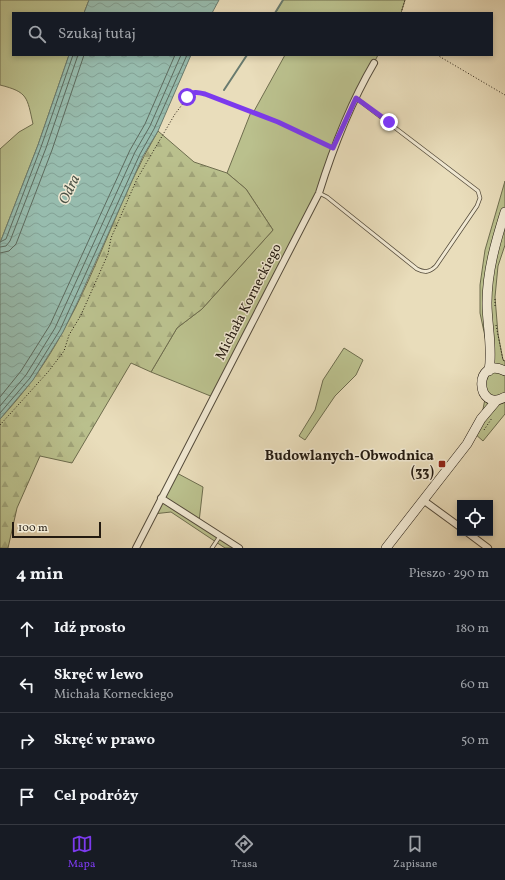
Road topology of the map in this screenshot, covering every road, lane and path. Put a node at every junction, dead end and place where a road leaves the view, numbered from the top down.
1 (405, 0) edge
2 (401, 12) edge
3 (439, 56) edge
4 (374, 63) dead end
5 (505, 95) edge
6 (356, 98) junction
7 (333, 148) junction
8 (319, 193) junction
9 (505, 212) edge
10 (495, 297) dead end
11 (495, 308) dead end
12 (496, 320) dead end
13 (490, 346) junction
14 (504, 367) edge
15 (489, 370) junction
16 (484, 394) junction
17 (502, 398) edge
18 (481, 419) junction
19 (0, 425) edge
20 (161, 498) junction
21 (423, 500) junction
22 (457, 525) edge
23 (220, 536) junction
24 (472, 536) edge
25 (136, 548) edge
26 (212, 548) edge
27 (239, 548) edge
28 (386, 548) edge
29 (488, 548) edge

1 - 2 path
3 - 5 path
4 - 6 street, Michała Korneckiego
6 - 7 street, Michała Korneckiego
6 - 8 lane
7 - 8 street, Michała Korneckiego
7 - 19 path
8 - 20 street, Michała Korneckiego
9 - 13 main road
10 - 11 path
12 - 14 path
13 - 14 main road
13 - 15 main road
14 - 15 main road
15 - 16 main road
16 - 17 main road
16 - 18 main road
17 - 18 main road
18 - 21 main road
20 - 23 street
20 - 25 street, Michała Korneckiego
21 - 22 street
21 - 28 main road
23 - 26 lane
23 - 27 street
24 - 29 street

